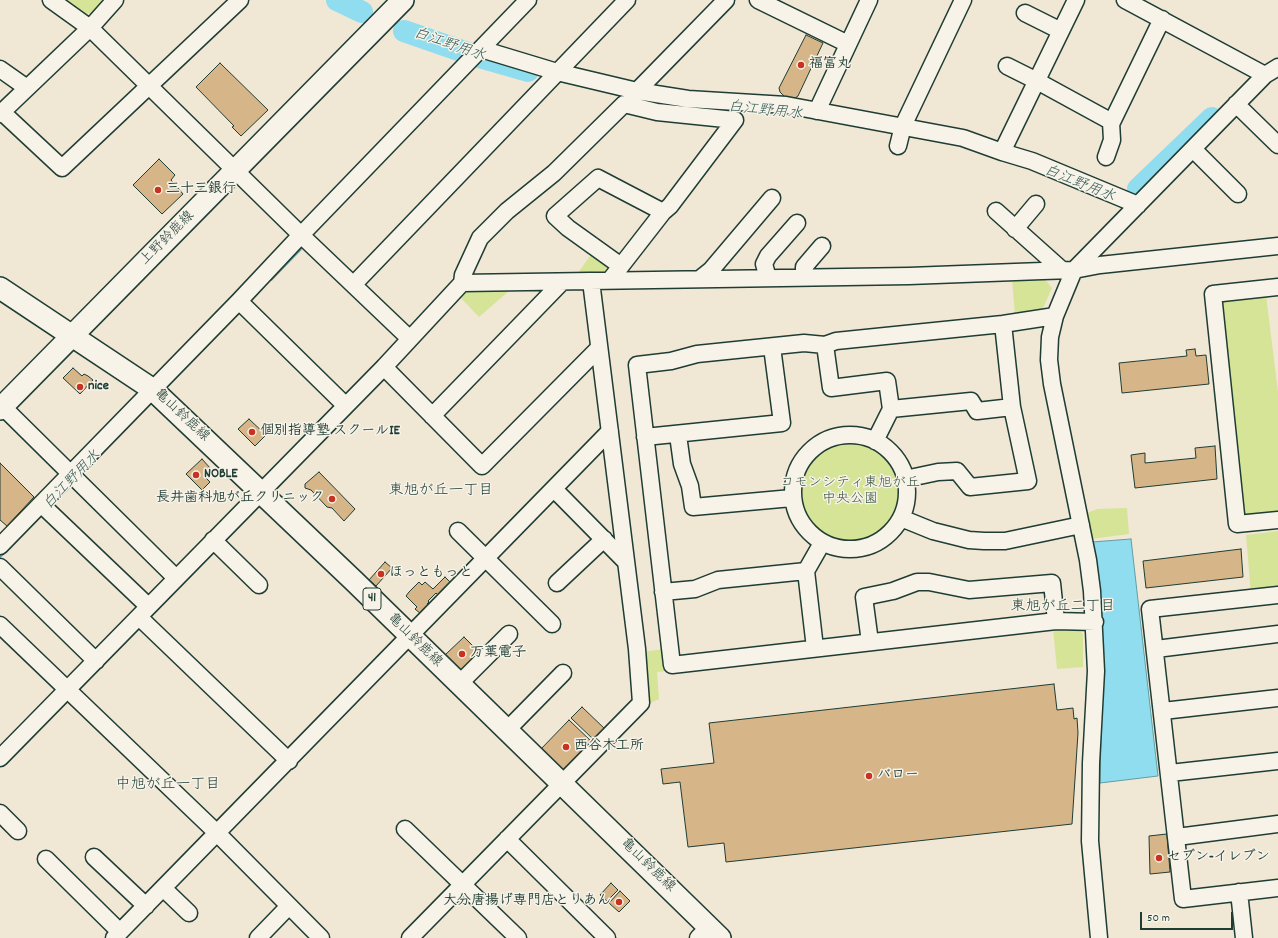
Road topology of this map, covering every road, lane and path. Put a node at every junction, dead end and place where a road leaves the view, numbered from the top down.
1 (51, 0) edge
2 (115, 0) edge
3 (240, 0) edge
4 (403, 0) edge
5 (528, 0) edge
6 (627, 0) edge
7 (726, 0) edge
8 (758, 0) edge
9 (869, 0) edge
10 (963, 0) edge
11 (1076, 0) edge
12 (1126, 0) edge
13 (1026, 13) dead end
14 (1162, 19) junction
15 (90, 28) junction
16 (1061, 31) junction
17 (848, 44) junction
18 (477, 53) junction
19 (1007, 66) dead end
20 (0, 69) edge
21 (1272, 71) edge
22 (552, 77) junction
23 (1037, 81) junction
24 (150, 86) junction
25 (26, 88) junction
26 (637, 92) junction
27 (1236, 104) junction
28 (817, 111) junction
29 (1, 113) edge
30 (1111, 122) junction
31 (902, 127) junction
32 (1278, 145) edge
33 (898, 146) dead end
34 (1193, 149) junction
35 (1002, 152) junction
36 (1106, 157) dead end
37 (236, 171) junction
38 (1238, 194) dead end
39 (772, 198) dead end
40 (1036, 204) dead end
41 (1138, 205) junction
42 (996, 211) dead end
43 (663, 212) junction
44 (797, 223) dead end
45 (1016, 229) junction
46 (301, 235) junction
47 (822, 246) dead end
48 (1278, 246) edge
49 (621, 266) junction
50 (1068, 270) junction
51 (804, 277) junction
52 (701, 278) junction
53 (768, 278) junction
54 (610, 280) junction
55 (591, 281) junction
56 (562, 282) junction
57 (462, 283) junction
58 (354, 284) junction
59 (1278, 287) edge
60 (0, 288) edge
61 (239, 301) junction
62 (1055, 316) junction
63 (1003, 324) junction
64 (73, 336) junction
65 (410, 339) junction
66 (826, 345) junction
67 (772, 347) junction
68 (598, 349) junction
69 (384, 367) junction
70 (152, 389) junction
71 (345, 405) junction
72 (1012, 407) junction
73 (1, 408) edge
74 (891, 408) junction
75 (432, 416) junction
76 (610, 431) junction
77 (678, 435) junction
78 (645, 437) junction
79 (875, 441) junction
80 (74, 477) junction
81 (906, 479) junction
82 (554, 489) junction
83 (261, 492) junction
84 (792, 498) junction
85 (45, 507) junction
86 (901, 518) junction
87 (1278, 520) edge
88 (1081, 526) junction
89 (458, 531) dead end
90 (213, 540) junction
91 (604, 540) junction
92 (822, 543) junction
93 (0, 546) edge
94 (486, 559) junction
95 (626, 562) junction
96 (0, 567) edge
97 (806, 571) junction
98 (176, 578) junction
99 (557, 583) dead end
100 (259, 585) dead end
101 (664, 592) junction
102 (1278, 595) edge
103 (143, 612) junction
104 (1056, 621) junction
105 (1095, 622) junction
106 (552, 624) dead end
107 (0, 625) edge
108 (509, 634) dead end
109 (1278, 634) edge
110 (410, 637) junction
111 (870, 642) junction
112 (815, 648) junction
113 (1156, 649) junction
114 (96, 661) junction
115 (563, 673) dead end
116 (458, 684) junction
117 (68, 691) junction
118 (1278, 698) edge
119 (1163, 711) junction
120 (506, 730) junction
121 (0, 758) edge
122 (289, 761) junction
123 (1278, 761) edge
124 (1170, 773) junction
125 (561, 784) junction
126 (0, 813) edge
127 (1278, 824) edge
128 (405, 829) dead end
129 (18, 831) dead end
130 (217, 833) junction
131 (1177, 837) junction
132 (506, 839) junction
133 (94, 856) dead end
134 (46, 859) dead end
135 (463, 884) junction
136 (164, 888) junction
137 (1278, 888) edge
138 (1239, 892) junction
139 (146, 906) junction
140 (289, 906) junction
141 (189, 913) dead end
142 (709, 934) edge
143 (117, 935) edge
144 (417, 935) edge
145 (258, 938) edge
146 (321, 938) edge
147 (518, 938) edge
148 (608, 938) edge
149 (1099, 938) edge
150 (1244, 938) edge

1 - 15 street
2 - 15 street
3 - 24 street
4 - 37 main road, 上野鈴鹿線
5 - 18 street
6 - 22 street
7 - 26 street
8 - 17 street
9 - 17 street
10 - 31 street
11 - 16 street
12 - 14 street
13 - 16 street
14 - 21 street
14 - 30 street
15 - 24 street
15 - 25 street
16 - 23 street
17 - 28 street
18 - 22 street
18 - 46 street
19 - 23 street
20 - 25 street
21 - 27 street
22 - 26 street
22 - 58 street
23 - 30 street
23 - 35 street
24 - 29 street
24 - 37 street
25 - 29 street
26 - 28 street
27 - 32 street
27 - 34 street
28 - 31 street
30 - 36 street
31 - 33 street
31 - 35 street
34 - 38 street
34 - 41 street
35 - 41 street
37 - 46 street
37 - 64 main road, 上野鈴鹿線
39 - 52 street
40 - 45 street
41 - 50 street
42 - 45 street
43 - 49 street
43 - 49 street
43 - 57 street
44 - 53 street
45 - 50 street
46 - 58 street
46 - 61 street
47 - 51 street
48 - 50 street
49 - 54 street
50 - 51 street
50 - 62 street
51 - 53 street
52 - 53 street
52 - 54 street
54 - 55 street
55 - 56 street
55 - 68 street
56 - 57 street
56 - 75 street
57 - 65 street
58 - 65 street
59 - 87 street
60 - 64 main road, 亀山鈴鹿線 / 41
61 - 70 street
61 - 71 street
62 - 63 street
62 - 88 street
63 - 66 street
63 - 72 street
64 - 70 main road, 亀山鈴鹿線 / 41
64 - 73 main road, 上野鈴鹿線
65 - 69 street
66 - 67 street
66 - 74 street
67 - 77 street
67 - 78 street
68 - 75 street
68 - 76 street
69 - 71 street
69 - 75 street
70 - 80 street
70 - 83 main road, 亀山鈴鹿線 / 41
71 - 83 street
72 - 74 street
72 - 81 street
73 - 80 street
74 - 79 street
76 - 82 street
76 - 95 street
77 - 78 street
77 - 84 street
78 - 101 street
79 - 81 street
79 - 84 street
80 - 85 street
80 - 98 street
81 - 86 street
82 - 91 street
82 - 94 street
83 - 90 street
83 - 110 main road, 亀山鈴鹿線 / 41
84 - 92 street
85 - 93 street
85 - 103 street
86 - 88 street
86 - 92 street
88 - 105 street
89 - 94 street
90 - 98 street
90 - 100 street
91 - 95 street
91 - 99 street
92 - 97 street
94 - 106 street
94 - 110 street
95 - 125 street
96 - 114 street
97 - 101 street
97 - 112 street
98 - 103 street
101 - 112 street
102 - 113 street
103 - 114 street
103 - 122 street
104 - 105 street
104 - 111 street
104 - 111 street
105 - 149 street
107 - 117 street
108 - 116 street
109 - 113 street
110 - 116 main road, 亀山鈴鹿線 / 41
110 - 122 street
111 - 112 street
113 - 119 street
114 - 117 street
115 - 120 street
116 - 120 main road, 亀山鈴鹿線 / 41
117 - 121 street
117 - 130 street
118 - 119 street
119 - 124 street
120 - 125 main road, 亀山鈴鹿線 / 41
122 - 130 street
123 - 124 street
124 - 131 street
125 - 132 street
125 - 142 main road, 亀山鈴鹿線 / 41
126 - 129 street
127 - 131 street
128 - 135 street
130 - 136 street
130 - 140 street
131 - 138 street
132 - 135 street
132 - 148 street
133 - 139 street
134 - 143 street
135 - 144 street
135 - 147 street
136 - 139 street
136 - 141 street
137 - 138 street
138 - 150 street
139 - 143 street
140 - 145 street
140 - 146 street

